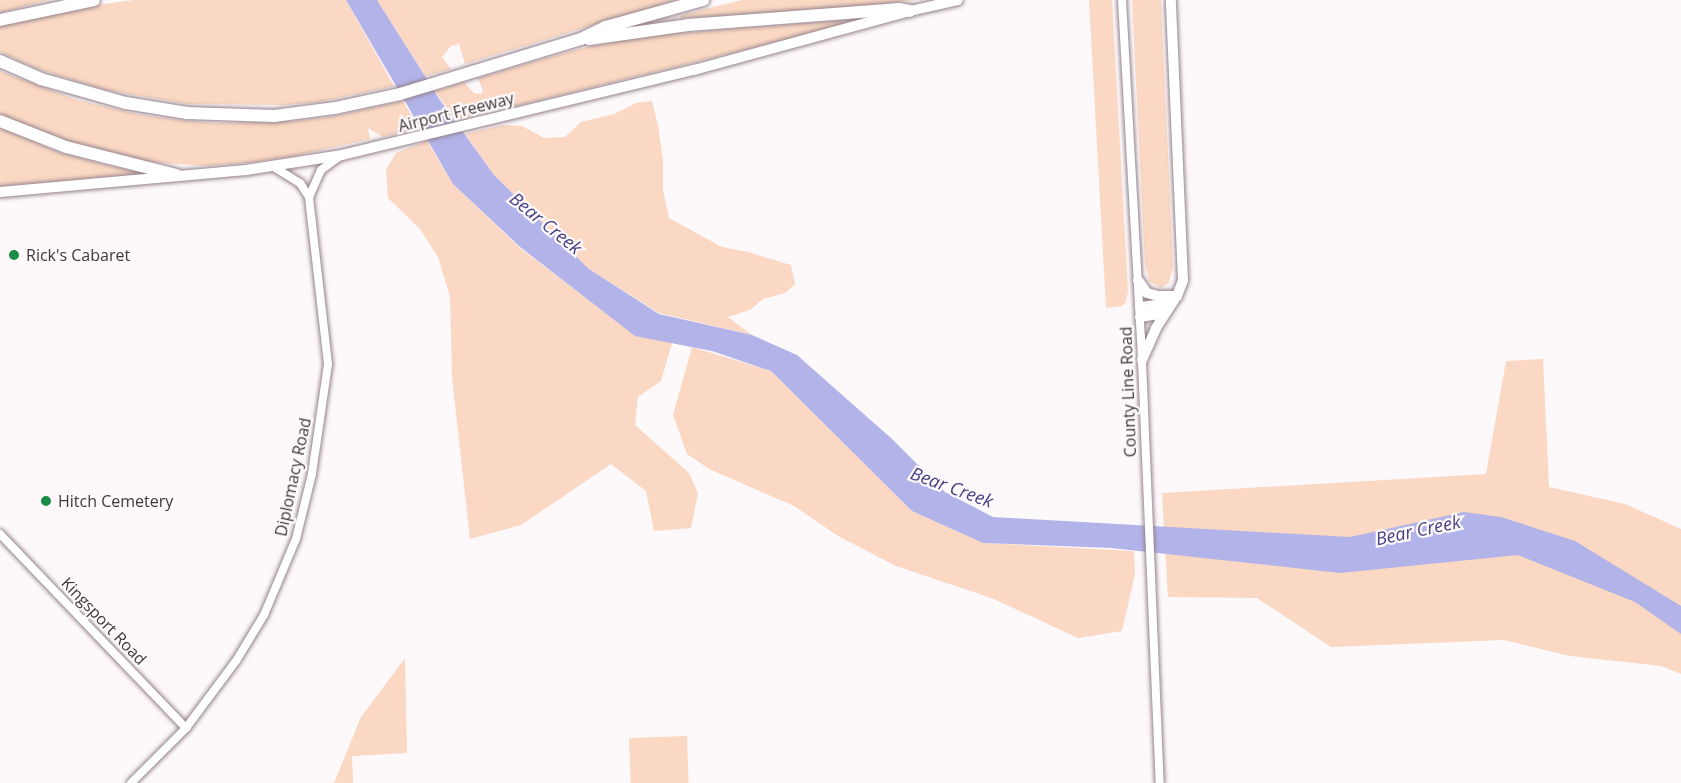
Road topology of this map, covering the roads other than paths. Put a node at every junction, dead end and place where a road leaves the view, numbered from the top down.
1 (94, 0) edge
2 (703, 0) edge
3 (958, 0) edge
4 (1122, 0) edge
5 (1171, 0) edge
6 (910, 11) junction
7 (0, 20) edge
8 (582, 39) junction
9 (0, 61) edge
10 (0, 121) edge
11 (342, 155) junction
12 (274, 167) junction
13 (177, 175) junction
14 (0, 192) edge
15 (309, 197) junction
16 (1138, 280) junction
17 (1177, 296) junction
18 (1140, 312) junction
19 (1142, 360) junction
20 (0, 534) edge
21 (186, 728) junction
22 (131, 783) edge
23 (1160, 783) edge

1 - 7 highway
2 - 8 highway
3 - 6 main road, Airport Freeway
4 - 16 street, County Line Road
5 - 17 main road
6 - 8 highway
6 - 11 main road, Airport Freeway
8 - 9 highway
10 - 13 highway
11 - 12 main road, Airport Freeway
11 - 15 street
12 - 13 main road, Airport Freeway
12 - 15 street
13 - 14 main road, Airport Freeway
15 - 21 street, Diplomacy Road
16 - 17 main road
16 - 18 street, County Line Road
17 - 18 main road
17 - 19 main road
18 - 19 street, County Line Road
19 - 23 street, County Line Road
20 - 21 street, Kingsport Road
21 - 22 street, Diplomacy Road

